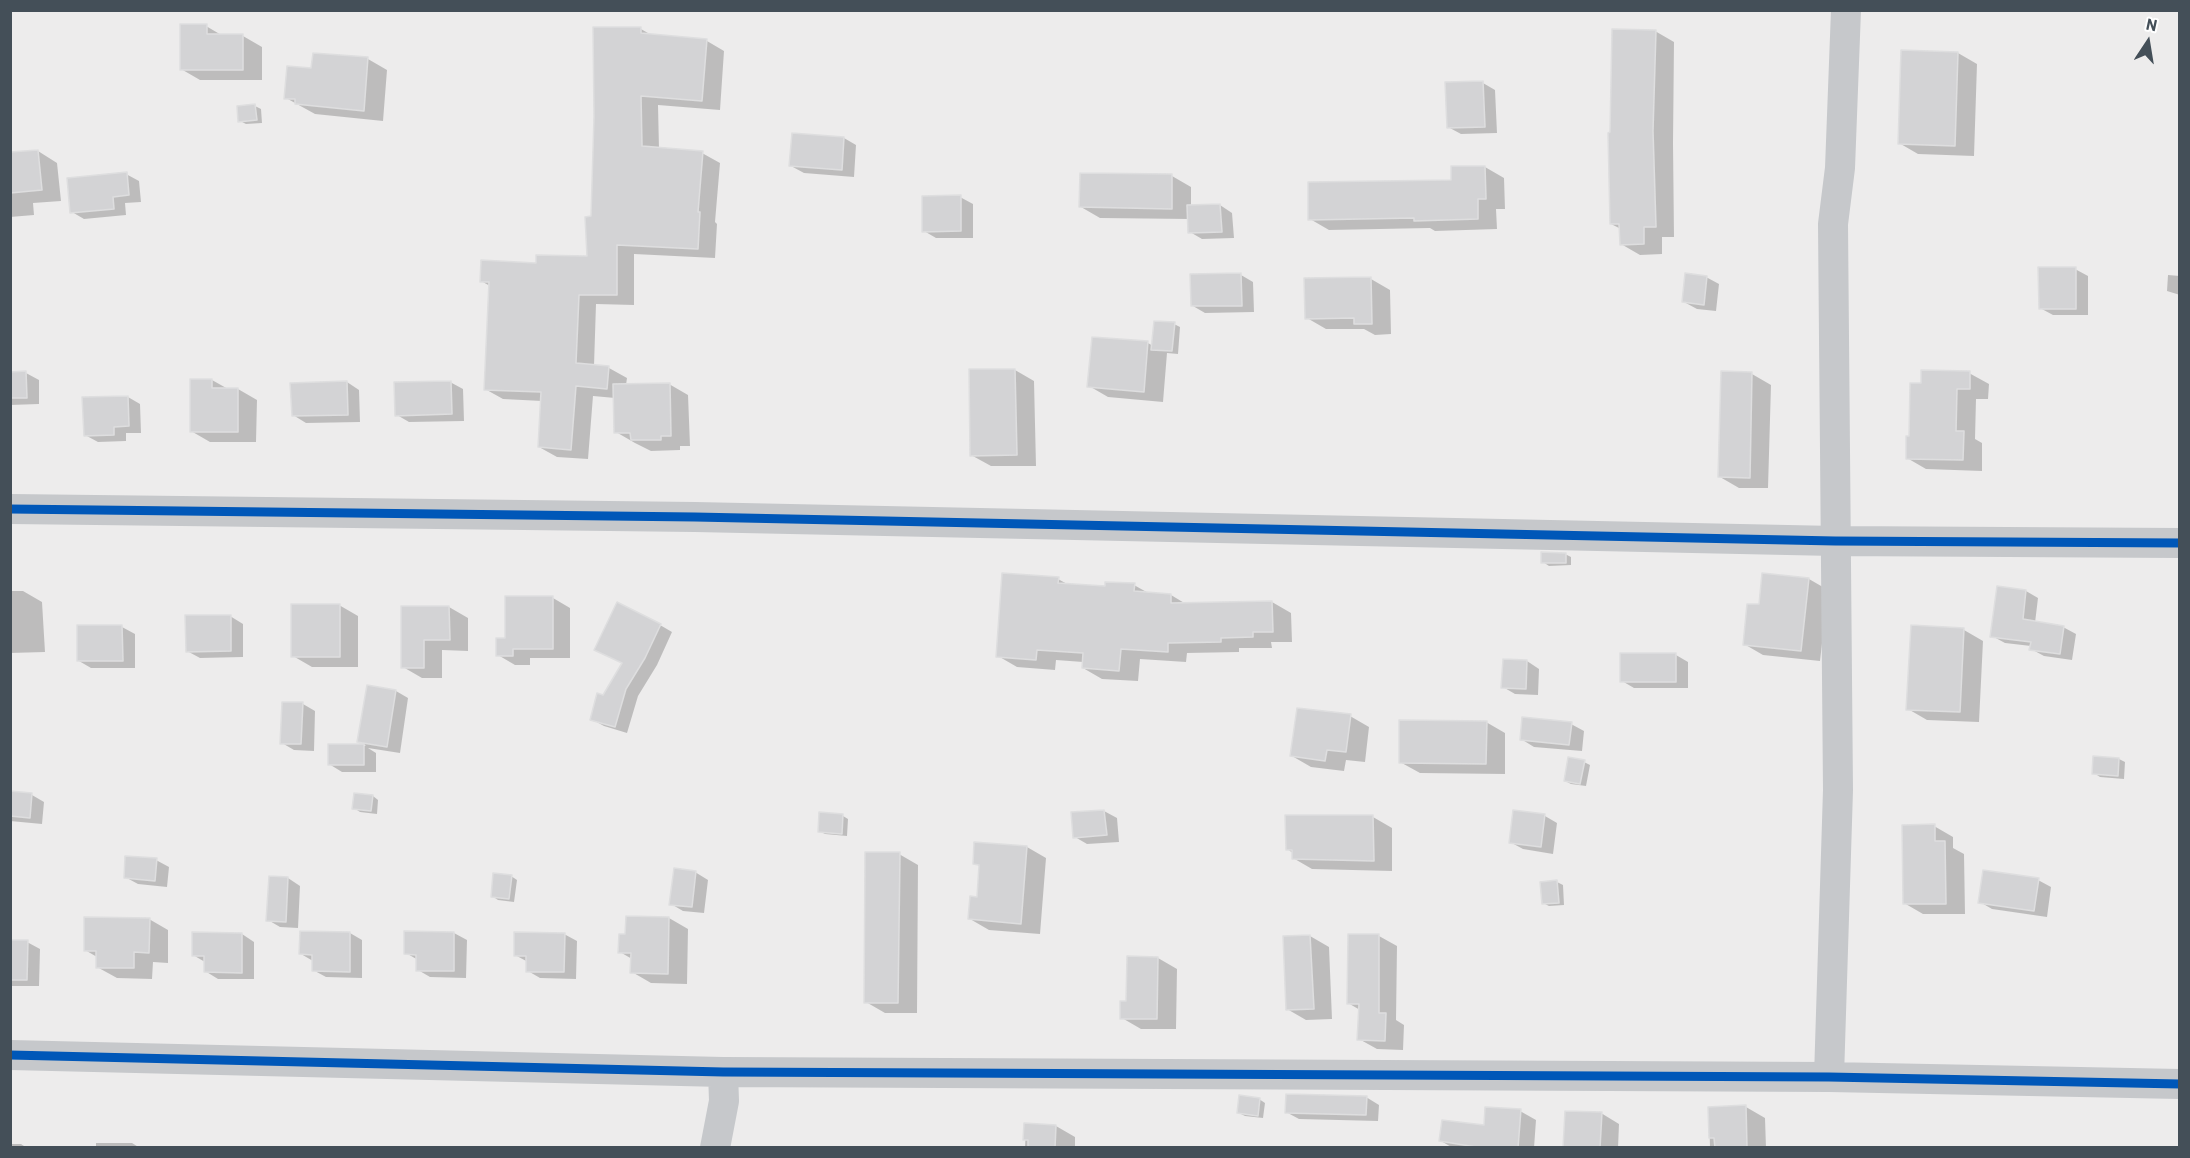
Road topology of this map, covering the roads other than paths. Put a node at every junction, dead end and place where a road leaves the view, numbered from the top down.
1 (1846, 10) edge
2 (10, 508) edge
3 (1835, 541) junction
4 (2180, 543) edge
5 (10, 1056) edge
6 (723, 1072) junction
7 (1829, 1077) junction
8 (2180, 1084) edge
9 (715, 1148) edge

1 - 3 street
2 - 3 street
3 - 4 street
3 - 7 street
5 - 6 street
6 - 7 street
6 - 9 street
7 - 8 street

